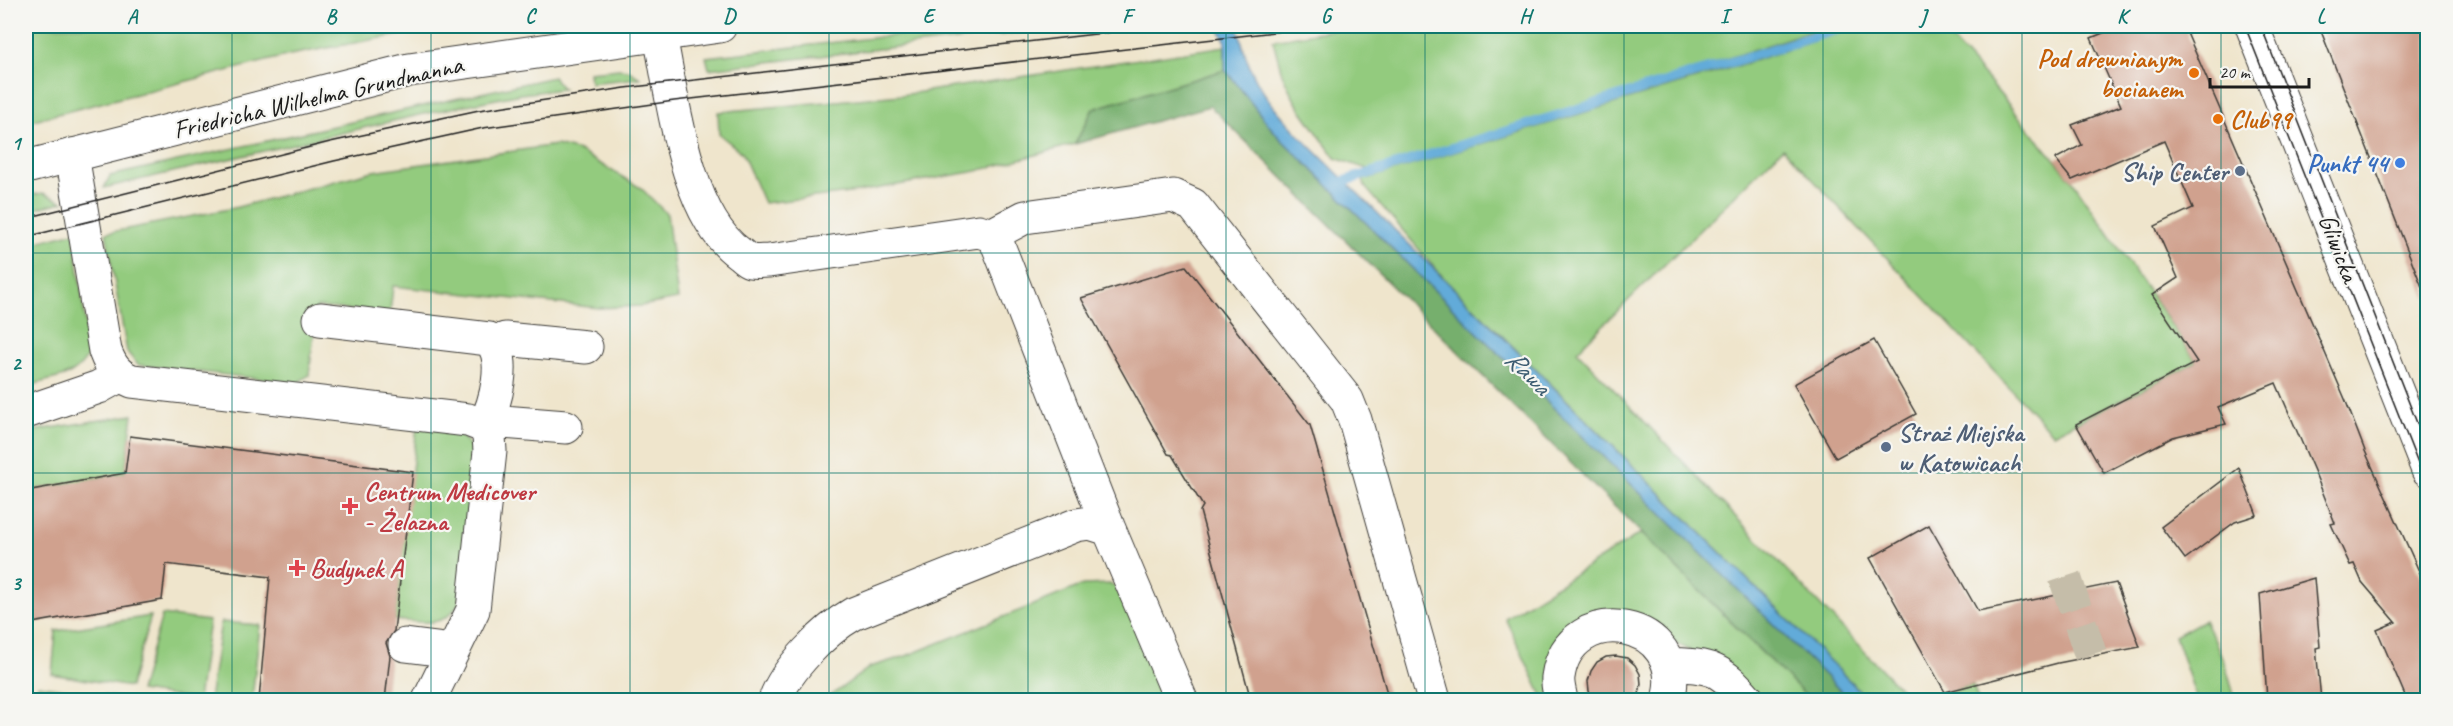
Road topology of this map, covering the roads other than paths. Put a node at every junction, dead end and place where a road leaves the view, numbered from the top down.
1 (720, 26) edge
2 (2252, 26) edge
3 (659, 29) edge
4 (72, 155) junction
5 (26, 167) edge
6 (991, 235) junction
7 (320, 319) dead end
8 (495, 344) junction
9 (586, 347) dead end
10 (119, 376) junction
11 (26, 412) edge
12 (484, 426) junction
13 (566, 427) dead end
14 (2427, 470) edge
15 (1109, 529) junction
16 (405, 645) dead end
17 (453, 651) junction
18 (1669, 664) junction
19 (1429, 699) edge
20 (429, 700) edge
21 (775, 700) edge
22 (1181, 700) edge
23 (1561, 700) edge
24 (1668, 700) edge
25 (1748, 700) edge

1 - 3 main road, Friedricha Wilhelma Grundmanna
2 - 14 main road, Gliwicka
3 - 4 main road, Friedricha Wilhelma Grundmanna
3 - 6 main road
4 - 5 main road, Friedricha Wilhelma Grundmanna
4 - 10 main road
6 - 15 main road
6 - 19 main road
7 - 8 main road
8 - 9 main road
8 - 12 main road
10 - 11 main road
10 - 12 main road
12 - 13 main road
12 - 17 main road
15 - 21 main road
15 - 22 main road
16 - 17 main road
17 - 20 main road
18 - 23 main road
18 - 24 main road
18 - 25 main road

